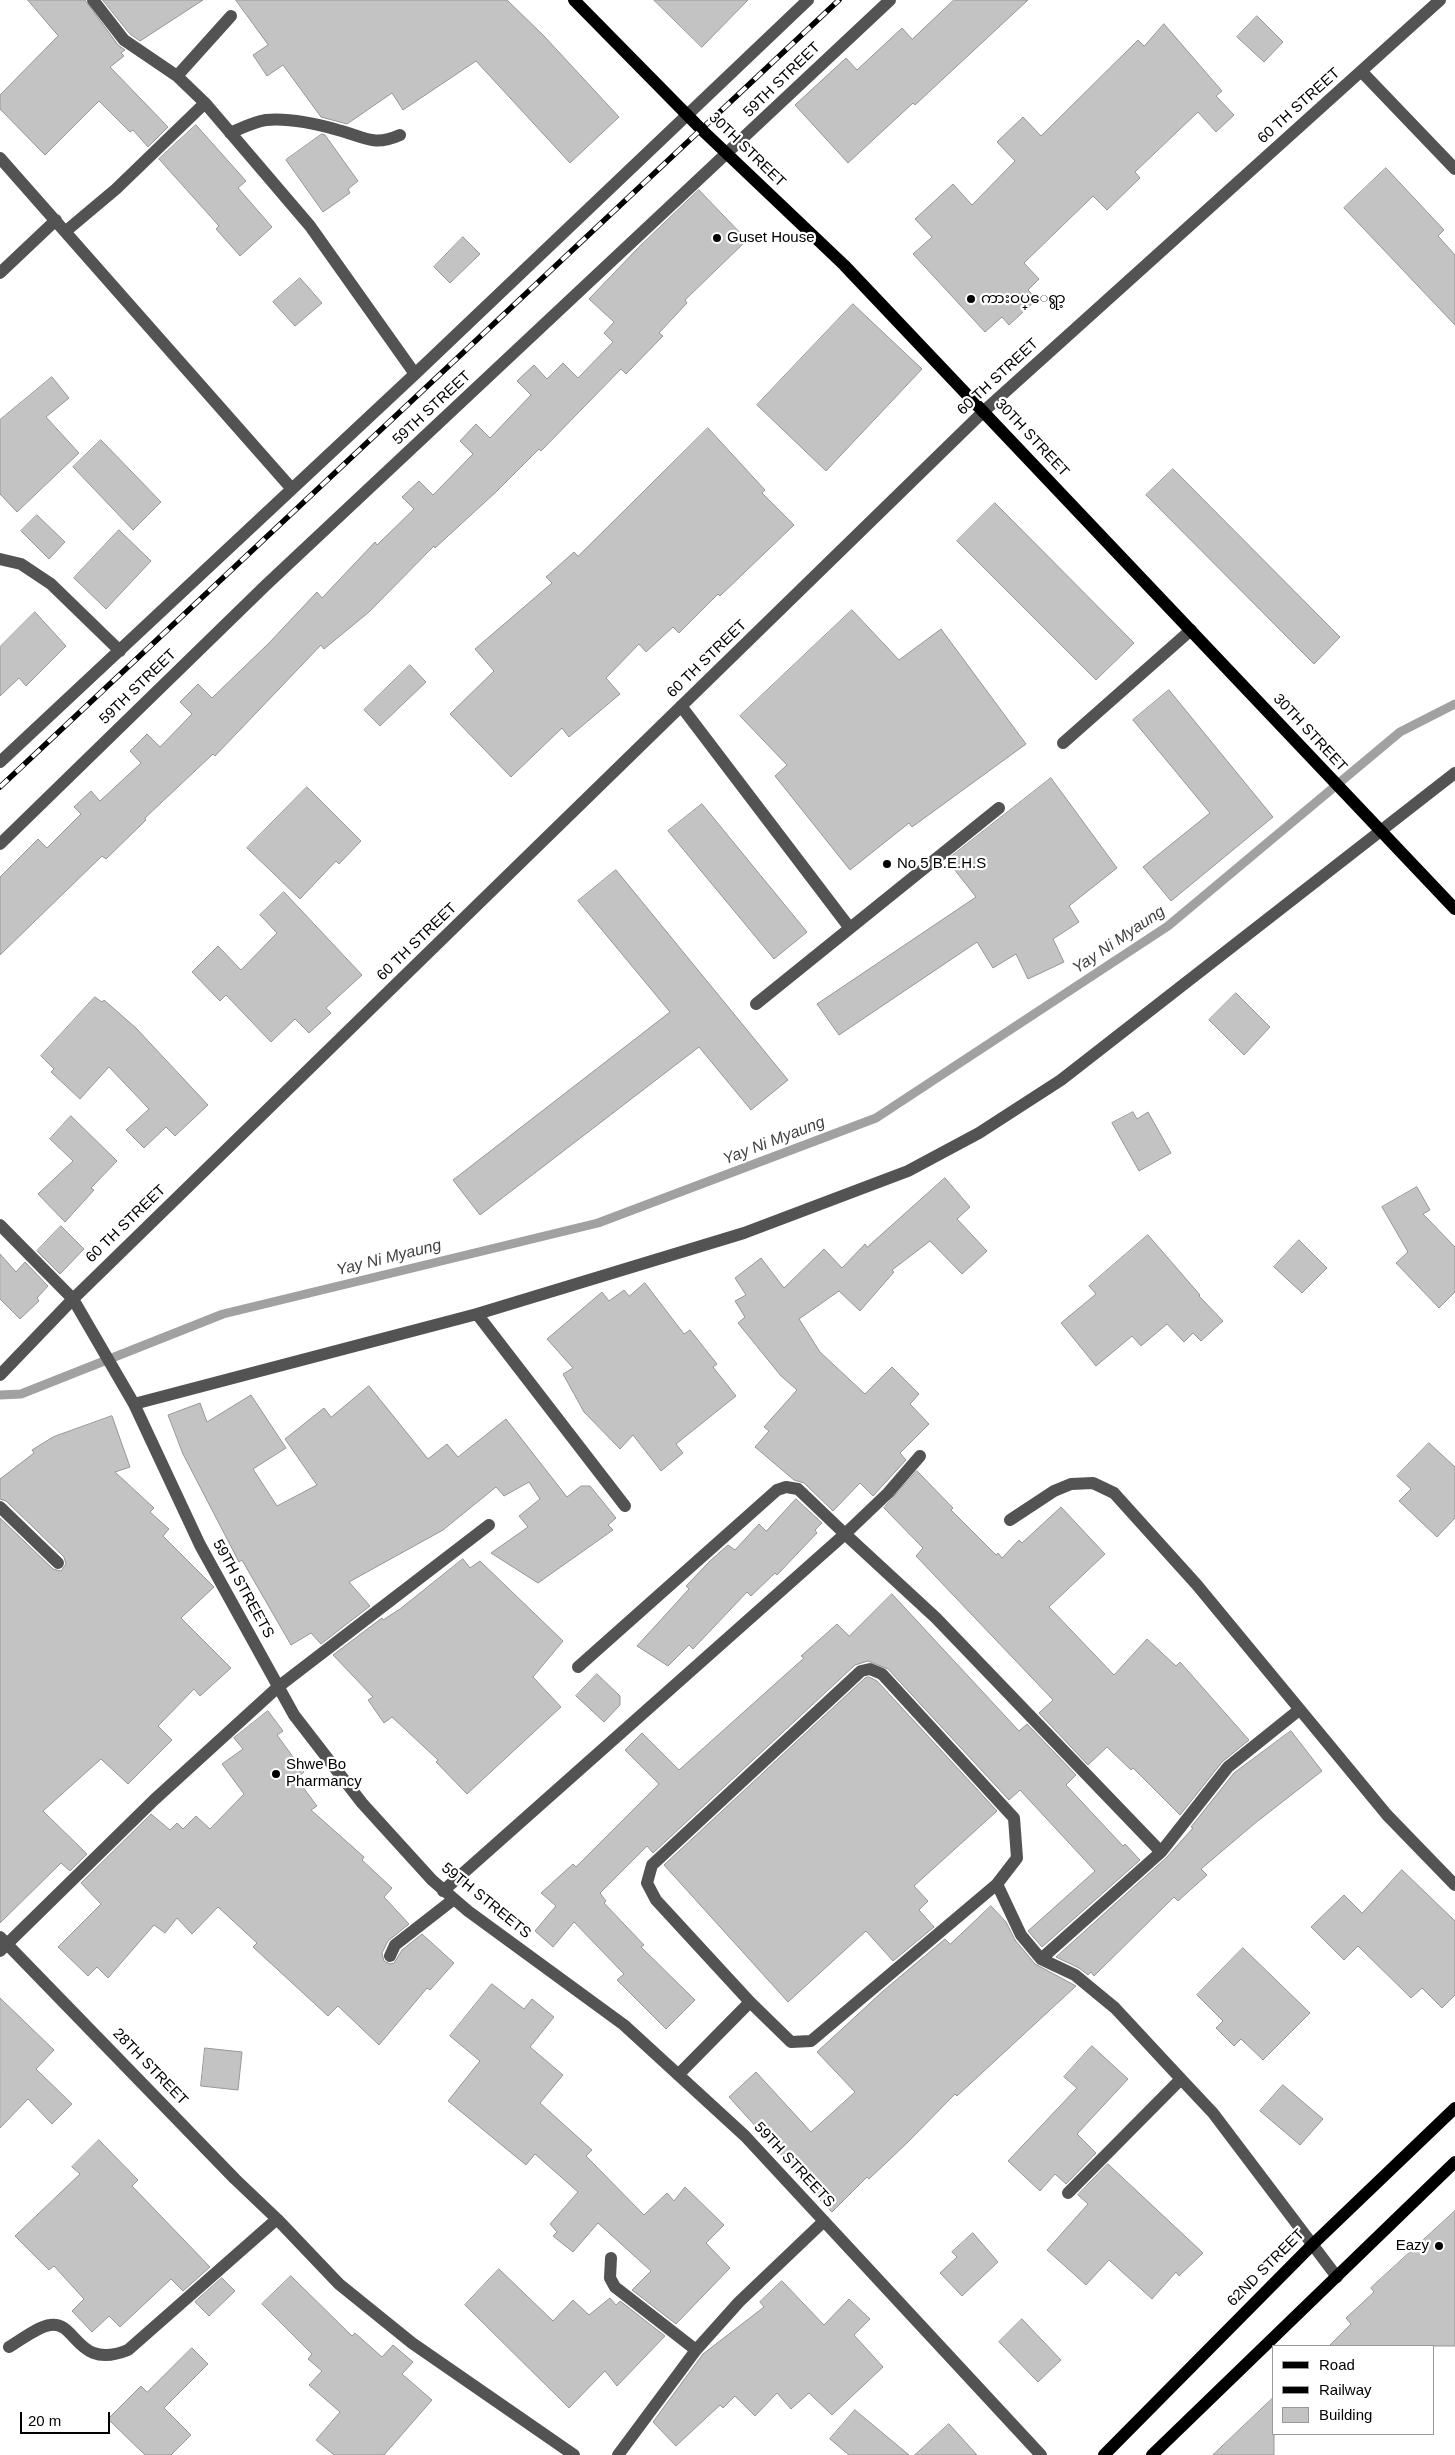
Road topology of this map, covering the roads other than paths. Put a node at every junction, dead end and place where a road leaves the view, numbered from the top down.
1 (93, 0) edge
2 (574, 0) edge
3 (808, 0) edge
4 (890, 0) edge
5 (1440, 0) edge
6 (232, 16) dead end
7 (1362, 71) junction
8 (177, 76) junction
9 (205, 103) junction
10 (688, 115) junction
11 (230, 133) junction
12 (400, 134) dead end
13 (728, 155) junction
14 (0, 158) edge
15 (1455, 169) edge
16 (56, 220) junction
17 (66, 231) junction
18 (0, 273) edge
19 (415, 374) junction
20 (984, 412) junction
21 (292, 489) junction
22 (0, 559) edge
23 (1191, 630) junction
24 (120, 651) junction
25 (681, 706) junction
26 (1063, 743) dead end
27 (1, 760) edge
28 (1455, 773) edge
29 (999, 808) dead end
30 (1380, 830) junction
31 (0, 844) edge
32 (1455, 910) edge
33 (849, 927) junction
34 (756, 1004) dead end
35 (0, 1225) edge
36 (73, 1299) junction
37 (477, 1314) junction
38 (0, 1375) edge
39 (134, 1404) junction
40 (920, 1456) dead end
41 (625, 1506) dead end
42 (0, 1507) edge
43 (1010, 1520) dead end
44 (489, 1525) dead end
45 (845, 1534) junction
46 (58, 1563) dead end
47 (578, 1667) dead end
48 (278, 1687) junction
49 (1299, 1710) junction
50 (1161, 1852) junction
51 (997, 1884) junction
52 (1455, 1885) edge
53 (443, 1891) junction
54 (454, 1899) junction
55 (2, 1944) edge
56 (390, 1956) dead end
57 (1041, 1958) junction
58 (750, 2002) junction
59 (678, 2075) junction
60 (1181, 2079) junction
61 (1455, 2108) edge
62 (1455, 2162) edge
63 (1068, 2193) dead end
64 (277, 2219) junction
65 (824, 2221) junction
66 (1312, 2245) junction
67 (611, 2258) dead end
68 (1337, 2277) junction
69 (9, 2347) dead end
70 (696, 2350) junction
71 (574, 2455) edge
72 (618, 2455) edge
73 (1042, 2455) edge
74 (1104, 2455) edge
75 (1152, 2455) edge

1 - 8 street
2 - 10 main road, 30TH STREET
3 - 10 street
4 - 13 street, 59TH STREET
5 - 7 street, 60 TH STREET
6 - 8 street
7 - 15 street
7 - 20 street, 60 TH STREET
8 - 9 street
9 - 11 street
9 - 17 street
10 - 13 main road, 30TH STREET
10 - 19 street
11 - 12 street
11 - 19 street
13 - 20 main road, 30TH STREET
13 - 31 street, 59TH STREET
14 - 16 street
16 - 17 street
16 - 18 street
17 - 21 street
19 - 21 street
20 - 23 main road, 30TH STREET
20 - 25 street, 60 TH STREET
21 - 24 street
22 - 24 street
23 - 26 street
23 - 30 main road, 30TH STREET
24 - 27 street
25 - 33 street
25 - 36 street, 60 TH STREET
28 - 30 street
29 - 33 street
30 - 32 main road, 30TH STREET
30 - 37 street
33 - 34 street
35 - 36 street, 59TH STREETS
36 - 38 street, 60 TH STREET
36 - 39 street, 59TH STREETS
37 - 39 street
37 - 41 street
39 - 48 street, 59TH STREETS
40 - 45 street
42 - 46 street
43 - 49 street
44 - 48 street
45 - 47 street
45 - 50 street
45 - 53 street
48 - 53 street, 59TH STREETS
48 - 55 street
49 - 50 street
49 - 52 street
50 - 57 street
51 - 57 street
51 - 58 street
51 - 58 street
53 - 54 street, 59TH STREETS
54 - 56 street
54 - 59 street, 59TH STREETS
55 - 64 street, 28TH STREET
57 - 60 street
58 - 59 street
59 - 65 street, 59TH STREETS
60 - 63 street
60 - 66 street
61 - 66 main road, 62ND STREET
62 - 68 main road
64 - 69 street
64 - 71 street, 28TH STREET
65 - 70 street
65 - 73 street, 59TH STREETS
66 - 68 street
66 - 74 main road, 62ND STREET
67 - 70 street
68 - 75 main road
70 - 72 street

